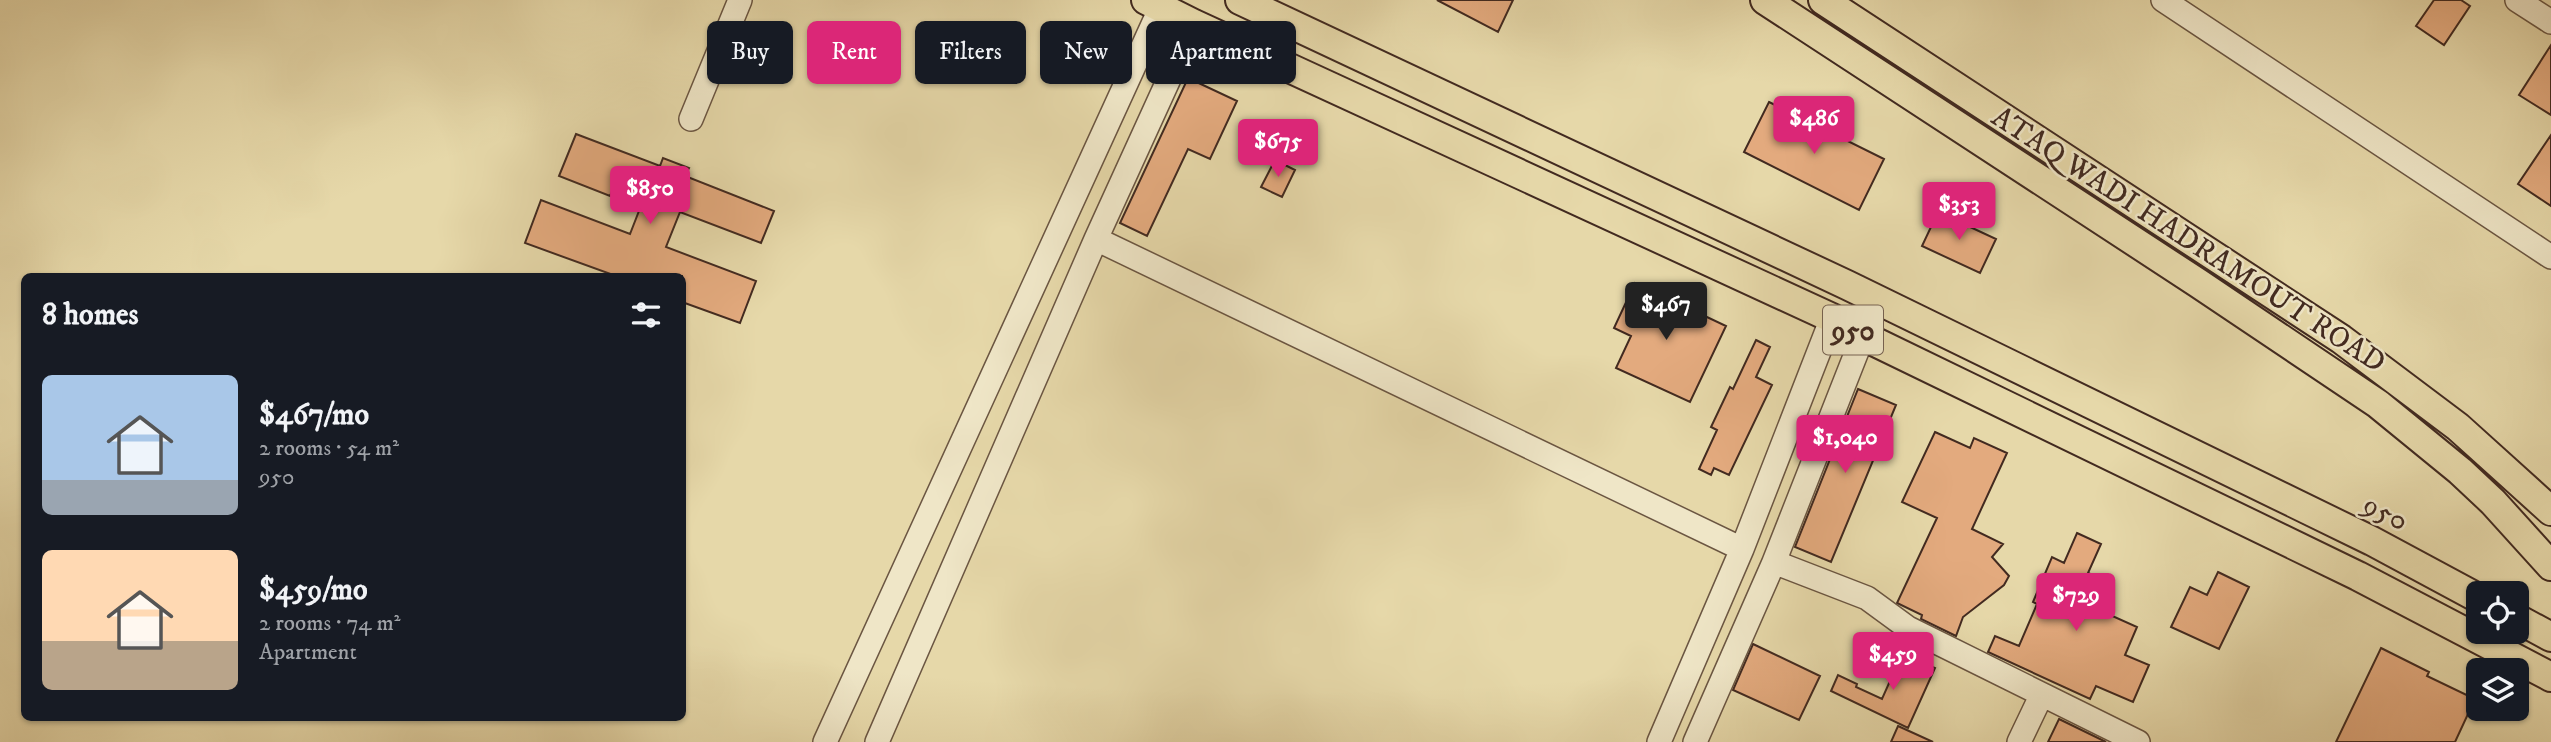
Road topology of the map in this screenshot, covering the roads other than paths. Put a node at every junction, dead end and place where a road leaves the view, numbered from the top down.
1 (740, 0) edge
2 (1240, 0) edge
3 (1765, 0) edge
4 (1824, 0) edge
5 (2163, 0) edge
6 (2517, 0) edge
7 (1154, 3) edge
8 (1188, 21) edge
9 (2551, 22) edge
10 (1296, 71) edge
11 (1167, 84) edge
12 (691, 119) dead end
13 (1096, 239) junction
14 (2551, 257) edge
15 (1832, 318) junction
16 (1863, 336) junction
17 (2153, 434) junction
18 (2134, 467) junction
19 (2551, 511) edge
20 (1742, 549) junction
21 (1774, 562) junction
22 (2551, 566) edge
23 (2466, 592) edge
24 (2529, 625) edge
25 (2551, 637) edge
26 (2551, 677) edge
27 (2041, 696) junction
28 (825, 742) edge
29 (877, 742) edge
30 (1658, 742) edge
31 (1695, 742) edge
32 (2019, 742) edge
33 (2138, 742) edge

1 - 12 street
2 - 17 main road, 950 / 950
3 - 22 main road, ATAQ WADI HADRAMOUT ROAD
4 - 19 main road, ATAQ WADI HADRAMOUT ROAD
5 - 14 street
6 - 9 street
7 - 8 main road, 950
7 - 28 street
10 - 15 main road, 950
11 - 13 street
13 - 20 street
13 - 29 street
15 - 16 main road, 950
15 - 20 street
16 - 18 main road, 950
16 - 21 street
17 - 18 main road
17 - 23 main road, 950 / 950
18 - 26 main road, 950
20 - 30 street
21 - 27 street
21 - 31 street
24 - 25 main road
27 - 32 street
27 - 33 street

